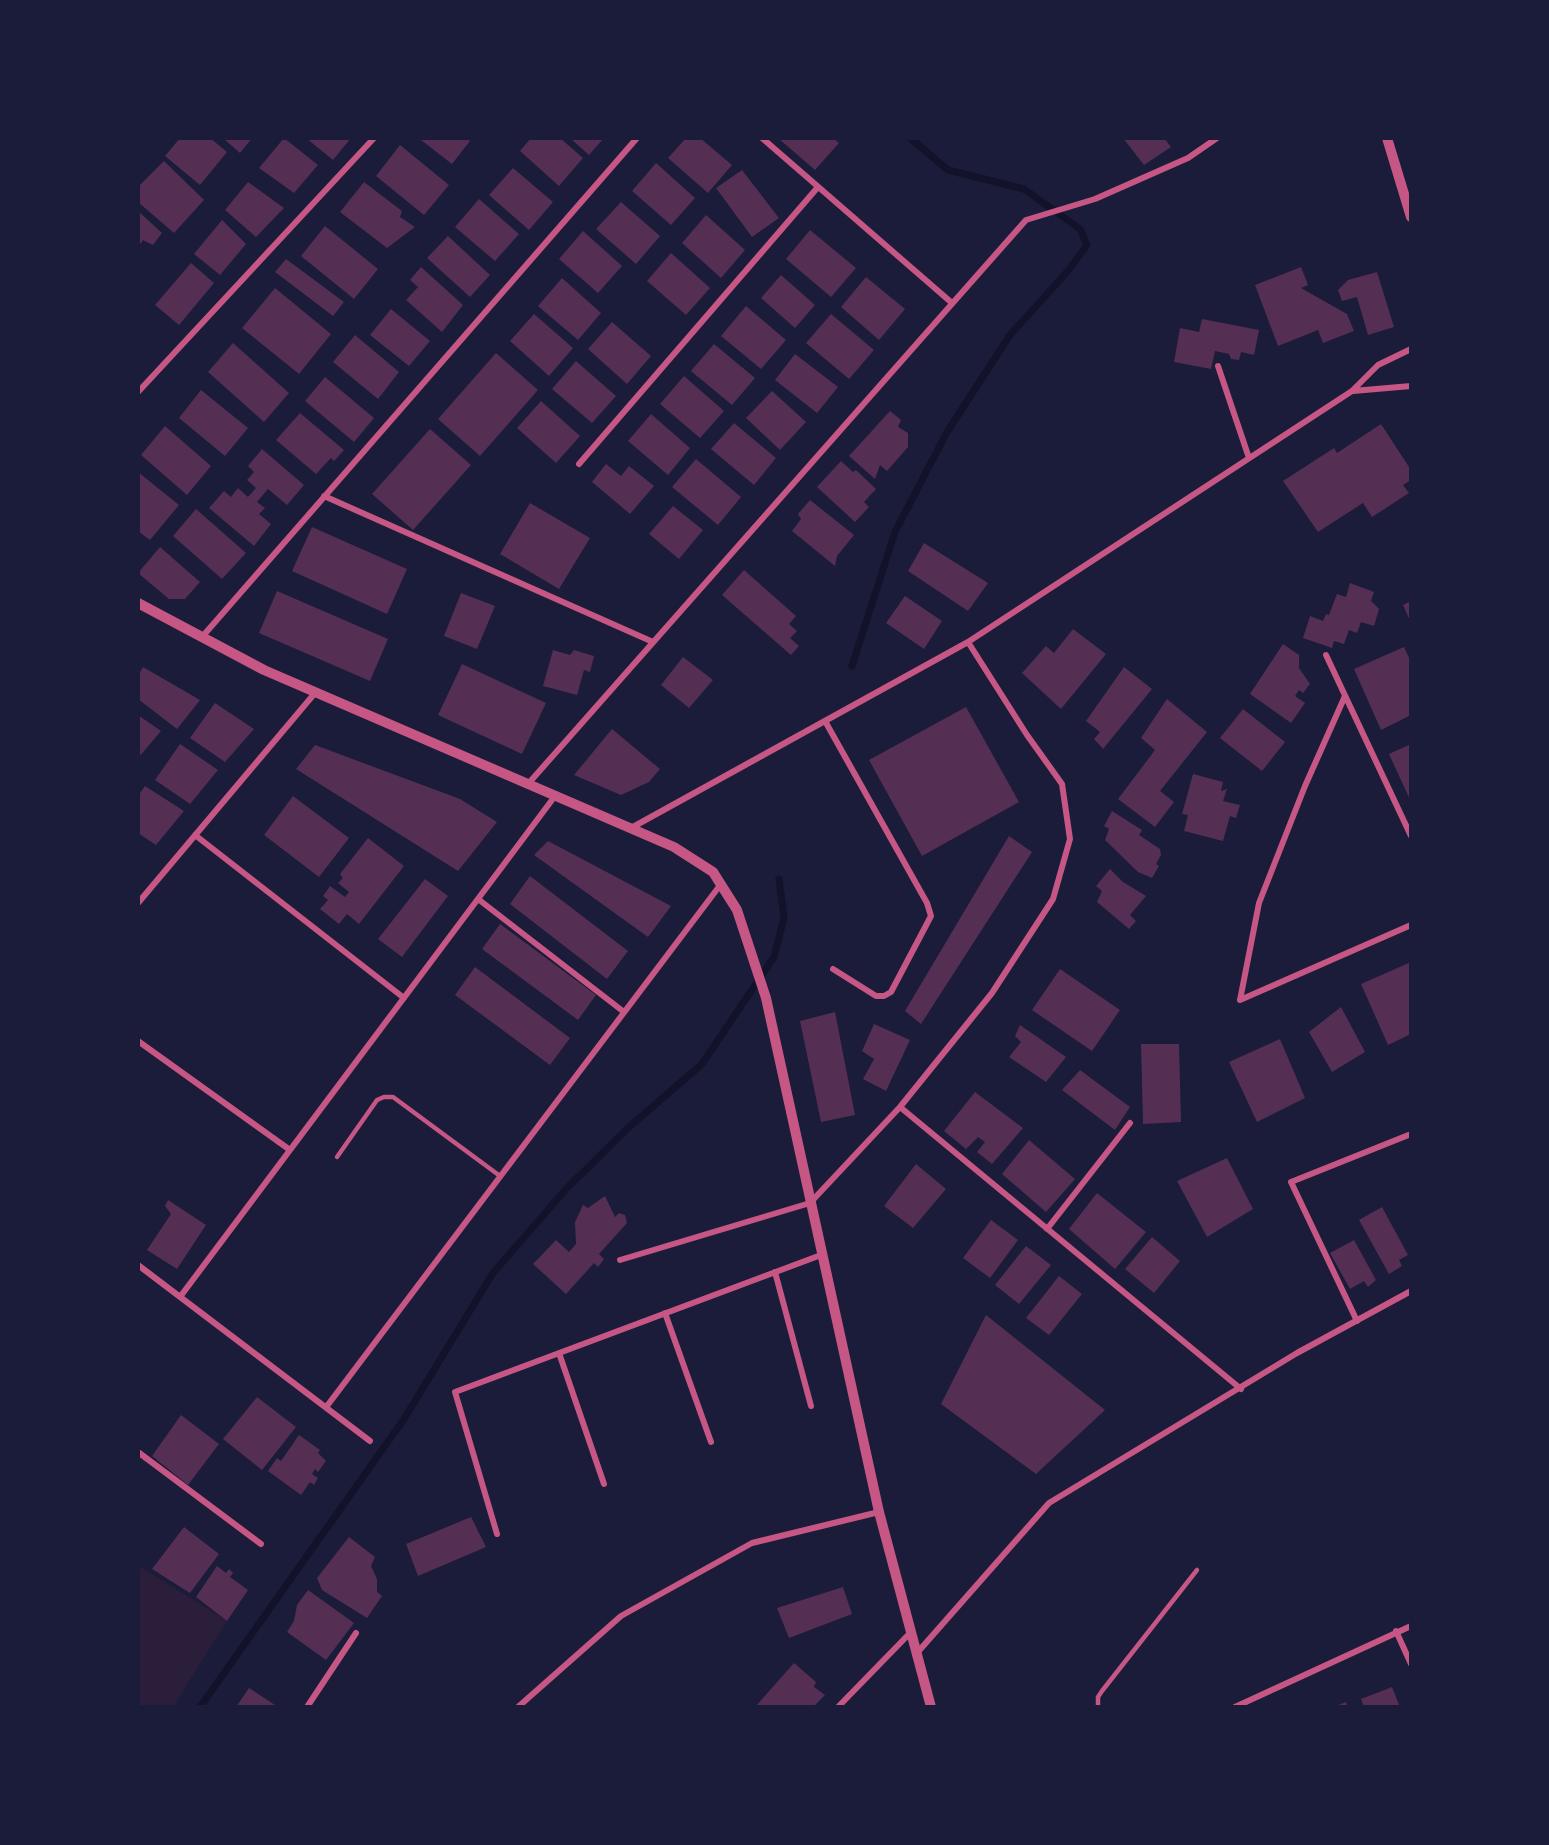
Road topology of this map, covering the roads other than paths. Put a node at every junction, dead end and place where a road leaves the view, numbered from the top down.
1 (374, 138) edge
2 (637, 138) edge
3 (762, 138) edge
4 (1217, 138) edge
5 (1387, 138) edge
6 (818, 187) junction
7 (1411, 218) edge
8 (952, 303) junction
9 (1411, 349) edge
10 (1218, 366) dead end
11 (1411, 386) edge
12 (1352, 391) junction
13 (138, 392) edge
14 (1249, 458) junction
15 (579, 464) dead end
16 (324, 496) junction
17 (140, 608) edge
18 (201, 638) junction
19 (653, 642) junction
20 (968, 642) junction
21 (1326, 655) dead end
22 (315, 693) junction
23 (1345, 696) junction
24 (825, 721) junction
25 (528, 784) junction
26 (555, 796) junction
27 (630, 828) junction
28 (195, 835) junction
29 (1411, 836) edge
30 (721, 884) junction
31 (478, 899) junction
32 (138, 903) edge
33 (1411, 924) edge
34 (833, 969) dead end
35 (404, 998) junction
36 (624, 1012) junction
37 (138, 1041) edge
38 (900, 1107) junction
39 (1130, 1123) dead end
40 (1411, 1134) edge
41 (290, 1150) junction
42 (337, 1157) dead end
43 (500, 1176) junction
44 (810, 1203) junction
45 (1047, 1229) junction
46 (821, 1255) junction
47 (620, 1260) dead end
48 (138, 1265) edge
49 (775, 1272) junction
50 (1411, 1291) edge
51 (180, 1297) junction
52 (665, 1313) junction
53 (1357, 1321) junction
54 (559, 1353) junction
55 (1240, 1389) junction
56 (327, 1406) junction
57 (811, 1406) dead end
58 (370, 1441) dead end
59 (711, 1442) dead end
60 (138, 1452) edge
61 (604, 1484) dead end
62 (879, 1512) junction
63 (497, 1534) dead end
64 (261, 1544) dead end
65 (1197, 1570) dead end
66 (1411, 1626) edge
67 (911, 1631) junction
68 (1396, 1631) junction
69 (356, 1633) dead end
70 (917, 1653) junction
71 (1411, 1664) edge
72 (307, 1707) edge
73 (518, 1707) edge
74 (838, 1707) edge
75 (931, 1707) edge
76 (1098, 1707) edge
77 (1235, 1707) edge

1 - 13 street
2 - 16 street
3 - 6 street
4 - 8 street
5 - 7 street
6 - 8 street
6 - 15 street
8 - 19 street
9 - 12 street
10 - 14 street
11 - 12 street
12 - 14 street
14 - 20 street
16 - 18 street
16 - 19 street
17 - 18 street
18 - 22 street
19 - 25 street
20 - 24 street
20 - 38 street
21 - 23 street
22 - 25 street
22 - 28 street
23 - 29 street
23 - 33 street
24 - 27 street
24 - 34 street
25 - 26 street
26 - 27 street
26 - 31 street
27 - 30 street
28 - 32 street
28 - 35 street
30 - 36 street
30 - 44 street
31 - 35 street
31 - 36 street
35 - 41 street
36 - 43 street
37 - 41 street
38 - 44 street
38 - 45 street
39 - 45 street
40 - 53 street
41 - 51 street
42 - 43 lane
43 - 56 street
44 - 46 street
44 - 47 street
45 - 55 street
46 - 49 street
46 - 62 street
48 - 51 street
49 - 52 street
49 - 57 street
50 - 53 street
51 - 56 street
52 - 54 street
52 - 59 street
53 - 55 street
54 - 61 street
54 - 63 street
55 - 70 street
56 - 58 street
60 - 64 street
62 - 67 street
62 - 73 street
65 - 76 lane
66 - 68 street
67 - 70 street
67 - 74 street
68 - 71 street
68 - 77 street
69 - 72 street
70 - 75 street

